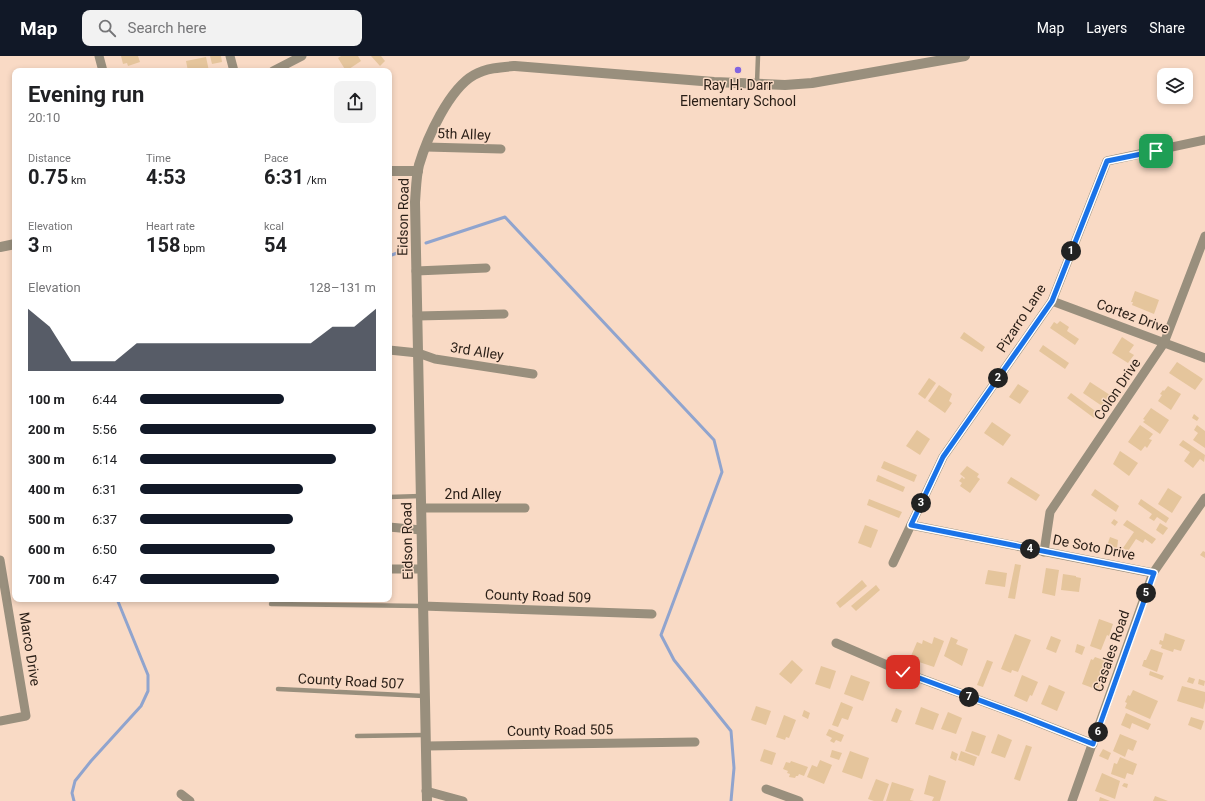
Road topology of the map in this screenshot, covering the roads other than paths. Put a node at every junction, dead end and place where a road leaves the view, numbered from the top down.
1 (99, 56) edge
2 (230, 56) edge
3 (302, 56) edge
4 (758, 56) edge
5 (965, 56) edge
6 (102, 68) edge
7 (233, 68) edge
8 (279, 68) edge
9 (756, 83) junction
10 (1205, 140) edge
11 (426, 147) junction
12 (501, 149) dead end
13 (392, 170) edge
14 (418, 171) junction
15 (1205, 236) edge
16 (12, 245) edge
17 (0, 247) edge
18 (486, 268) dead end
19 (416, 271) junction
20 (1052, 301) junction
21 (504, 314) dead end
22 (417, 316) junction
23 (1164, 343) junction
24 (392, 350) edge
25 (418, 353) junction
26 (1205, 358) edge
27 (533, 374) dead end
28 (421, 496) junction
29 (392, 497) edge
30 (1205, 498) edge
31 (421, 508) junction
32 (525, 508) dead end
33 (911, 525) junction
34 (392, 527) edge
35 (421, 530) junction
36 (1044, 552) junction
37 (0, 560) edge
38 (893, 563) dead end
39 (392, 569) edge
40 (422, 569) junction
41 (1154, 573) junction
42 (271, 604) dead end
43 (422, 606) junction
44 (652, 614) dead end
45 (836, 643) dead end
46 (278, 689) dead end
47 (424, 696) junction
48 (0, 721) edge
49 (357, 736) dead end
50 (425, 740) junction
51 (695, 742) dead end
52 (1093, 744) junction
53 (766, 789) dead end
54 (426, 790) junction
55 (181, 794) dead end
56 (190, 801) edge
57 (427, 801) edge
58 (463, 801) edge
59 (799, 801) edge
60 (1072, 801) edge

1 - 6 street
2 - 7 street
3 - 8 street
4 - 9 lane
5 - 9 street, Eidson Road
9 - 11 street, Eidson Road
10 - 20 street, Pizarro Lane
11 - 12 street, 5th Alley
11 - 14 street, Eidson Road
13 - 14 street
14 - 19 street, Eidson Road
15 - 23 street, Colon Drive
16 - 17 street
18 - 19 street
19 - 22 street, Eidson Road
20 - 23 street, Cortez Drive
20 - 33 street, Pizarro Lane
21 - 22 street
22 - 25 street, Eidson Road
23 - 26 street, Cortez Drive
23 - 36 street, Colon Drive
24 - 25 street, 3rd Alley
25 - 27 street, 3rd Alley
25 - 28 street, Eidson Road
28 - 29 lane
28 - 31 street, Eidson Road
30 - 41 street, Casales Road
31 - 32 street, 2nd Alley
31 - 35 street, Eidson Road
33 - 36 street, De Soto Drive
33 - 38 street, Pizarro Lane
34 - 35 street
35 - 40 street, Eidson Road
36 - 41 street, De Soto Drive
37 - 48 street, Marco Drive
39 - 40 street
40 - 43 street, Eidson Road
41 - 52 street, Casales Road
42 - 43 lane
43 - 44 street, County Road 509
43 - 47 street, Eidson Road
45 - 52 street
46 - 47 lane, County Road 507
47 - 50 street, Eidson Road
49 - 50 lane
50 - 51 street, County Road 505
50 - 54 street, Eidson Road
52 - 60 street, Casales Road
53 - 59 street
54 - 57 street, Eidson Road
54 - 58 street
55 - 56 street

